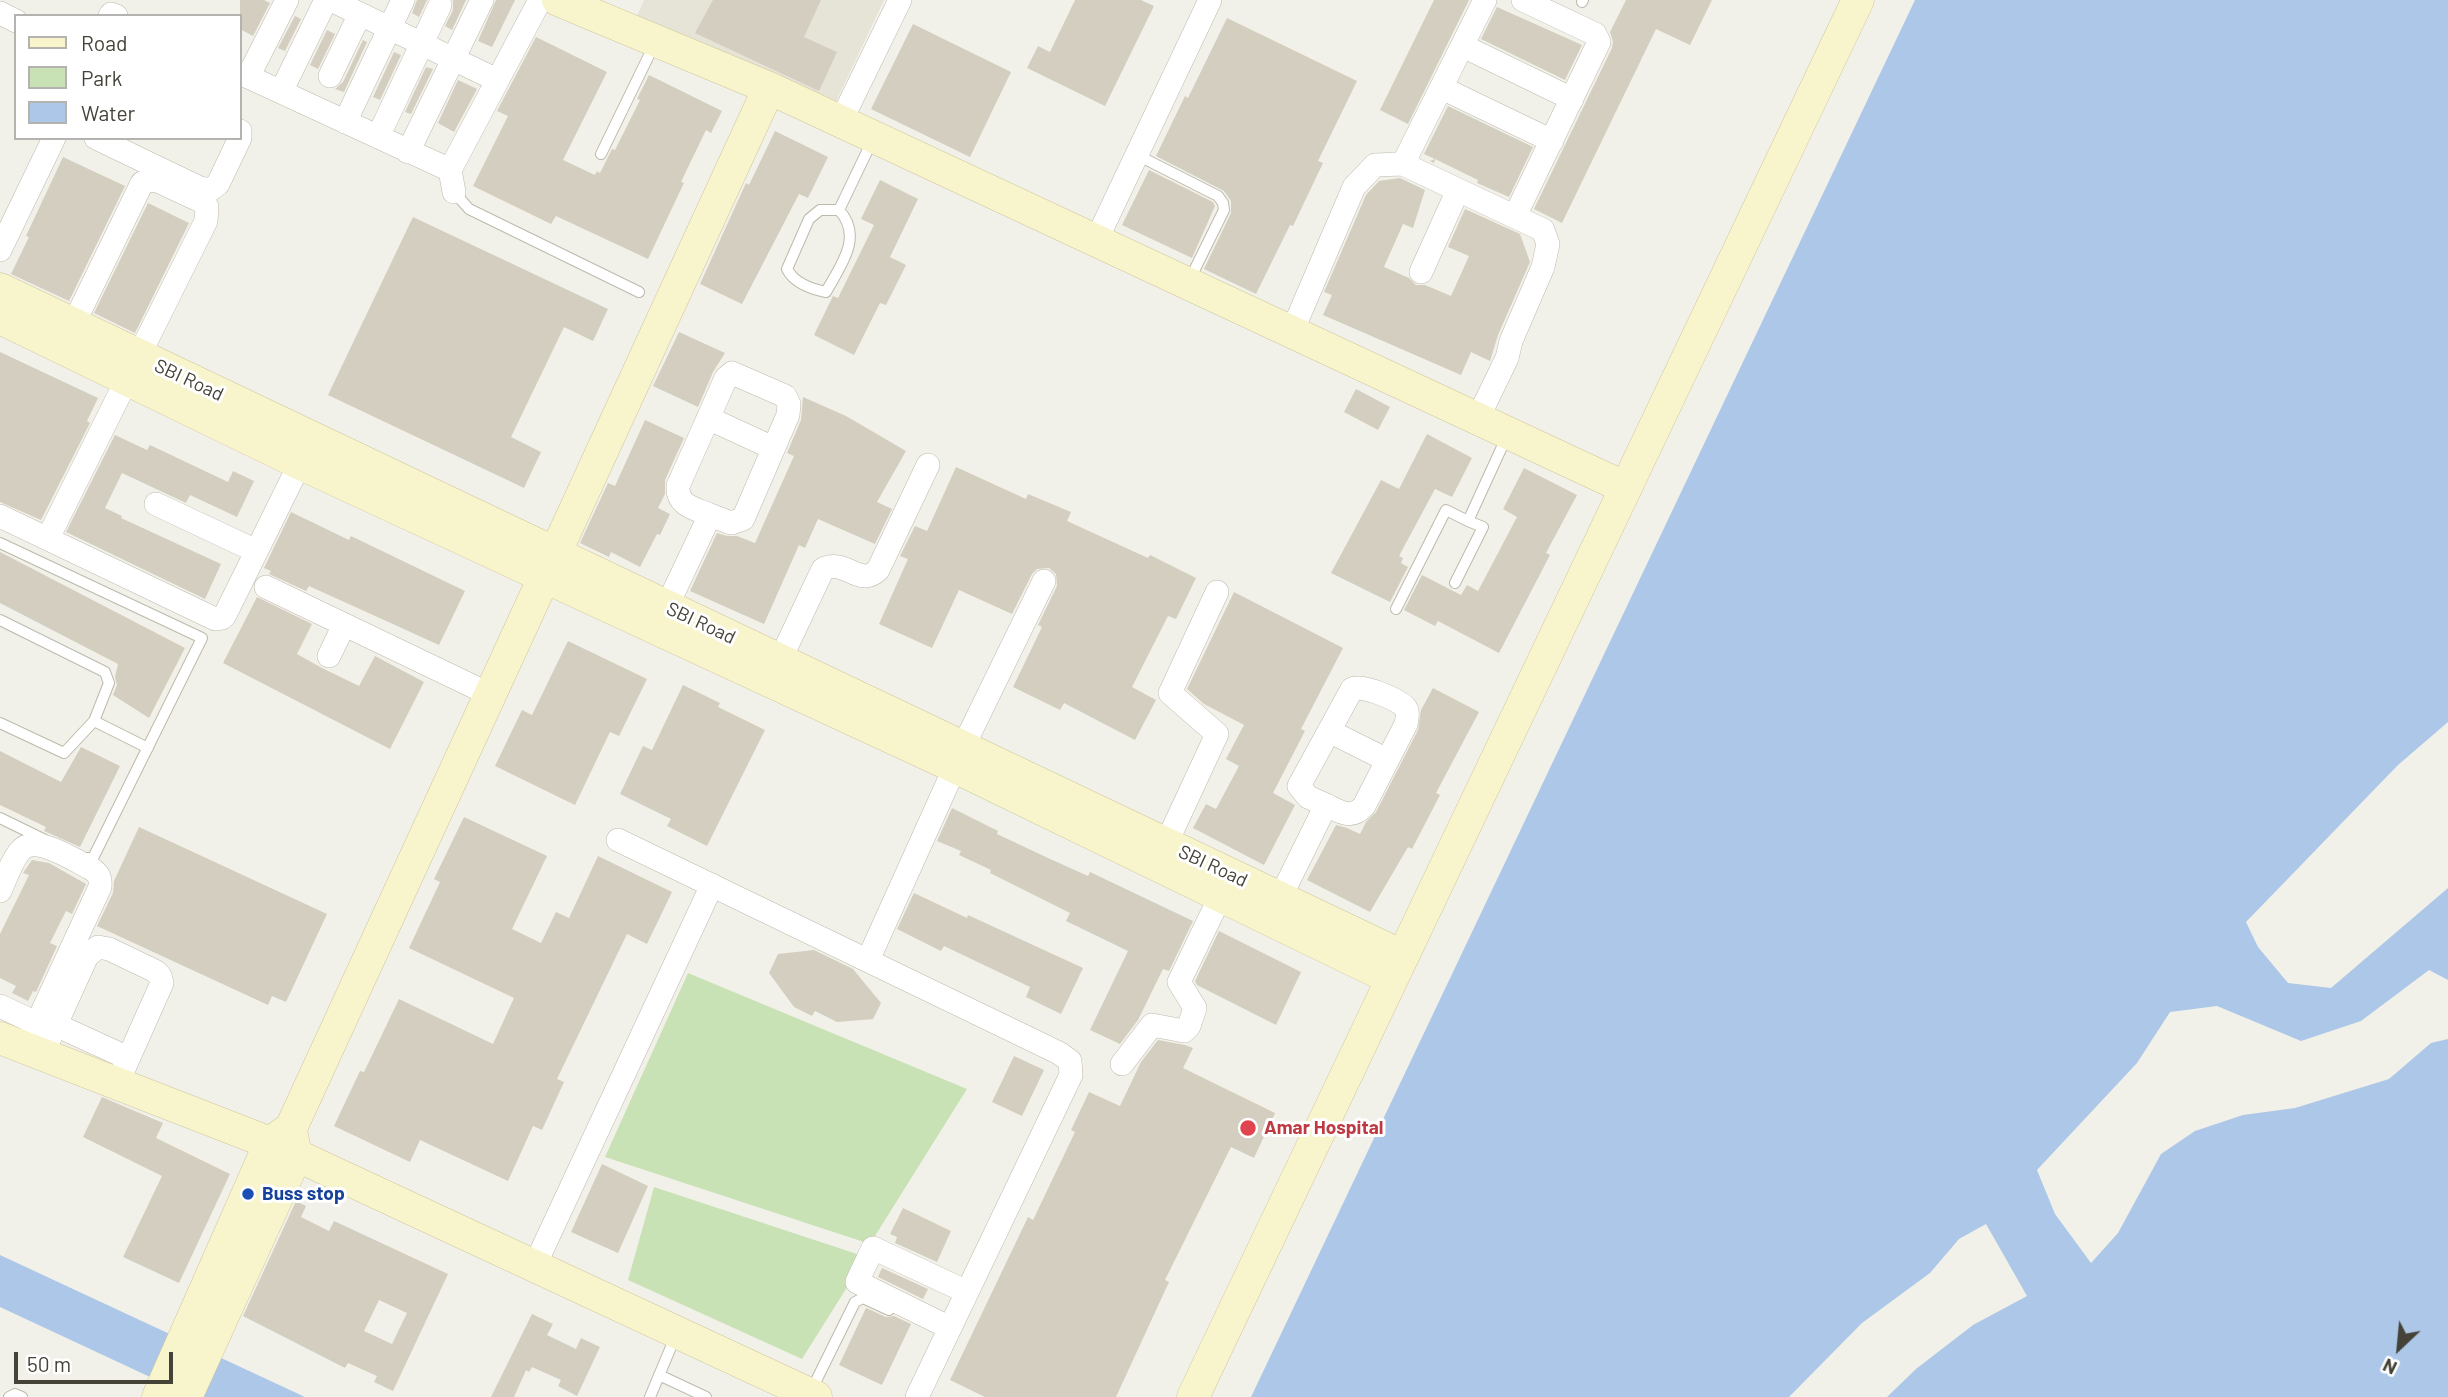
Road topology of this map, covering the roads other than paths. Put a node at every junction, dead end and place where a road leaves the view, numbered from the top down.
1 (287, 0) edge
2 (329, 0) edge
3 (403, 0) edge
4 (482, 0) edge
5 (540, 0) edge
6 (558, 0) edge
7 (900, 0) edge
8 (1210, 0) edge
9 (1485, 0) edge
10 (1523, 0) edge
11 (1858, 0) edge
12 (440, 5) dead end
13 (360, 14) junction
14 (389, 28) junction
15 (656, 40) junction
16 (422, 44) junction
17 (1463, 46) junction
18 (453, 58) junction
19 (244, 75) edge
20 (330, 76) dead end
21 (498, 80) junction
22 (769, 88) junction
23 (1442, 88) junction
24 (281, 92) junction
25 (1572, 99) junction
26 (841, 121) junction
27 (345, 122) junction
28 (378, 137) junction
29 (874, 137) junction
30 (53, 140) edge
31 (100, 140) edge
32 (239, 140) edge
33 (1552, 141) junction
34 (408, 152) junction
35 (601, 154) dead end
36 (1137, 155) junction
37 (1403, 164) junction
38 (452, 181) junction
39 (1458, 190) junction
40 (839, 210) junction
41 (1515, 216) junction
42 (1096, 241) junction
43 (0, 250) edge
44 (1421, 272) dead end
45 (1188, 283) junction
46 (0, 289) edge
47 (639, 292) dead end
48 (0, 318) edge
49 (74, 323) junction
50 (1291, 334) junction
51 (133, 368) junction
52 (708, 418) junction
53 (1477, 420) junction
54 (1508, 433) junction
55 (774, 448) junction
56 (306, 451) junction
57 (928, 465) dead end
58 (1626, 488) junction
59 (156, 503) dead end
60 (710, 515) junction
61 (0, 516) edge
62 (1468, 520) junction
63 (48, 538) junction
64 (0, 543) edge
65 (256, 551) junction
66 (32, 559) junction
67 (550, 566) junction
68 (1044, 581) dead end
69 (1455, 583) dead end
70 (265, 587) dead end
71 (1217, 592) dead end
72 (667, 606) junction
73 (1396, 610) dead end
74 (0, 620) edge
75 (344, 625) junction
76 (329, 656) dead end
77 (780, 660) junction
78 (491, 695) junction
79 (94, 721) junction
80 (0, 723) edge
81 (1329, 731) junction
82 (148, 748) junction
83 (959, 757) junction
84 (1387, 760) junction
85 (1326, 805) junction
86 (0, 818) edge
87 (618, 839) dead end
88 (1166, 844) junction
89 (712, 885) junction
90 (0, 891) edge
91 (1220, 897) junction
92 (1280, 898) junction
93 (868, 960) junction
94 (1397, 967) junction
95 (0, 1006) edge
96 (32, 1038) edge
97 (1122, 1064) dead end
98 (122, 1071) junction
99 (285, 1142) junction
100 (534, 1267) junction
101 (941, 1279) junction
102 (967, 1292) junction
103 (923, 1315) junction
104 (207, 1321) junction
105 (677, 1333) junction
106 (948, 1333) junction
107 (659, 1375) junction
108 (813, 1396) edge
109 (9, 1397) edge
110 (22, 1397) edge
111 (158, 1397) edge
112 (186, 1397) edge
113 (650, 1397) edge
114 (706, 1397) edge
115 (917, 1397) edge
116 (1193, 1397) edge

1 - 19 street
2 - 13 street
2 - 24 street
3 - 14 street
4 - 18 street
5 - 21 street
6 - 15 street
7 - 26 street
8 - 36 street
9 - 17 street
10 - 25 street
11 - 58 street
12 - 16 street
13 - 14 street
13 - 20 street
14 - 16 street
14 - 27 street
15 - 22 street
15 - 35 lane
16 - 18 street
16 - 28 street
17 - 23 street
17 - 25 street
18 - 21 street
18 - 34 street
19 - 24 street
21 - 38 street
22 - 26 street
22 - 67 street
23 - 33 street
23 - 37 street
24 - 27 street
25 - 33 street
26 - 29 street
27 - 28 street
28 - 34 street
29 - 40 lane
29 - 42 street
30 - 43 street
31 - 32 street
33 - 41 street
34 - 38 street
36 - 42 street
36 - 45 lane
37 - 39 street
37 - 50 street
38 - 47 lane
39 - 41 street
39 - 44 street
40 - 40 lane
41 - 53 street
42 - 45 street
45 - 50 street
46 - 49 street, SBI Road
48 - 51 street, SBI Road
49 - 51 street, SBI Road
49 - 51 street
50 - 53 street
51 - 56 street, SBI Road
51 - 63 street
52 - 55 street
52 - 55 street
52 - 60 street
53 - 54 street
54 - 58 street
54 - 62 lane
55 - 60 street
56 - 65 street
56 - 67 street, SBI Road
57 - 77 street
58 - 94 street
59 - 65 street
60 - 72 street
61 - 63 street
62 - 69 lane
62 - 73 lane
63 - 65 street
63 - 66 lane
64 - 66 lane
66 - 82 lane
67 - 72 street, SBI Road
67 - 78 street
67 - 83 street, SBI Road
68 - 83 street
70 - 75 street
71 - 88 street
72 - 77 street, SBI Road
74 - 79 lane
75 - 76 street
75 - 78 street
77 - 83 street, SBI Road
78 - 99 street
79 - 80 lane
79 - 82 lane
81 - 84 street
81 - 84 street
81 - 85 street
82 - 86 lane
83 - 88 street, SBI Road
83 - 91 street, SBI Road
83 - 93 street
84 - 85 street
85 - 92 street
87 - 89 street
88 - 92 street, SBI Road
89 - 93 street
89 - 100 street
90 - 96 street
91 - 94 street, SBI Road
91 - 97 street
92 - 94 street, SBI Road
93 - 102 street
94 - 116 street
95 - 96 street
96 - 98 street
96 - 98 street
98 - 99 street
99 - 100 street
99 - 104 street
100 - 105 street
101 - 102 street
101 - 103 street
101 - 103 street
102 - 106 street
103 - 106 street
104 - 111 street
104 - 112 street
105 - 107 lane
105 - 108 street
106 - 108 lane
106 - 115 street
107 - 113 lane
107 - 114 lane
109 - 110 lane

